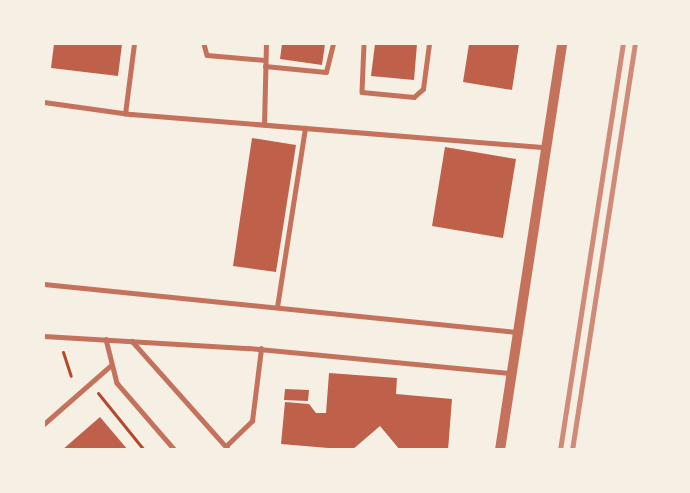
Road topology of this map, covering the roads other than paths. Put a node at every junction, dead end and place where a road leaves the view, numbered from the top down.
1 (134, 44) edge
2 (204, 44) edge
3 (266, 44) edge
4 (333, 44) edge
5 (364, 44) edge
6 (429, 44) edge
7 (562, 44) edge
8 (265, 63) junction
9 (44, 102) edge
10 (125, 114) junction
11 (264, 125) junction
12 (305, 128) junction
13 (548, 147) junction
14 (44, 284) edge
15 (277, 307) junction
16 (519, 332) junction
17 (44, 336) edge
18 (106, 339) junction
19 (132, 341) junction
20 (261, 349) junction
21 (110, 366) junction
22 (512, 373) junction
23 (44, 424) edge
24 (227, 448) edge
25 (175, 450) edge
26 (500, 450) edge

1 - 10 lane
2 - 8 lane
3 - 8 lane
4 - 8 lane
5 - 6 lane
7 - 13 street
8 - 11 lane
9 - 10 lane
10 - 11 lane
11 - 12 lane
12 - 13 lane
12 - 15 lane
13 - 16 street
14 - 15 lane
15 - 16 lane
16 - 22 street
17 - 18 lane
18 - 19 lane
18 - 21 lane
19 - 20 lane
19 - 24 lane
20 - 22 lane
20 - 24 lane
21 - 23 lane
21 - 25 lane
22 - 26 street

